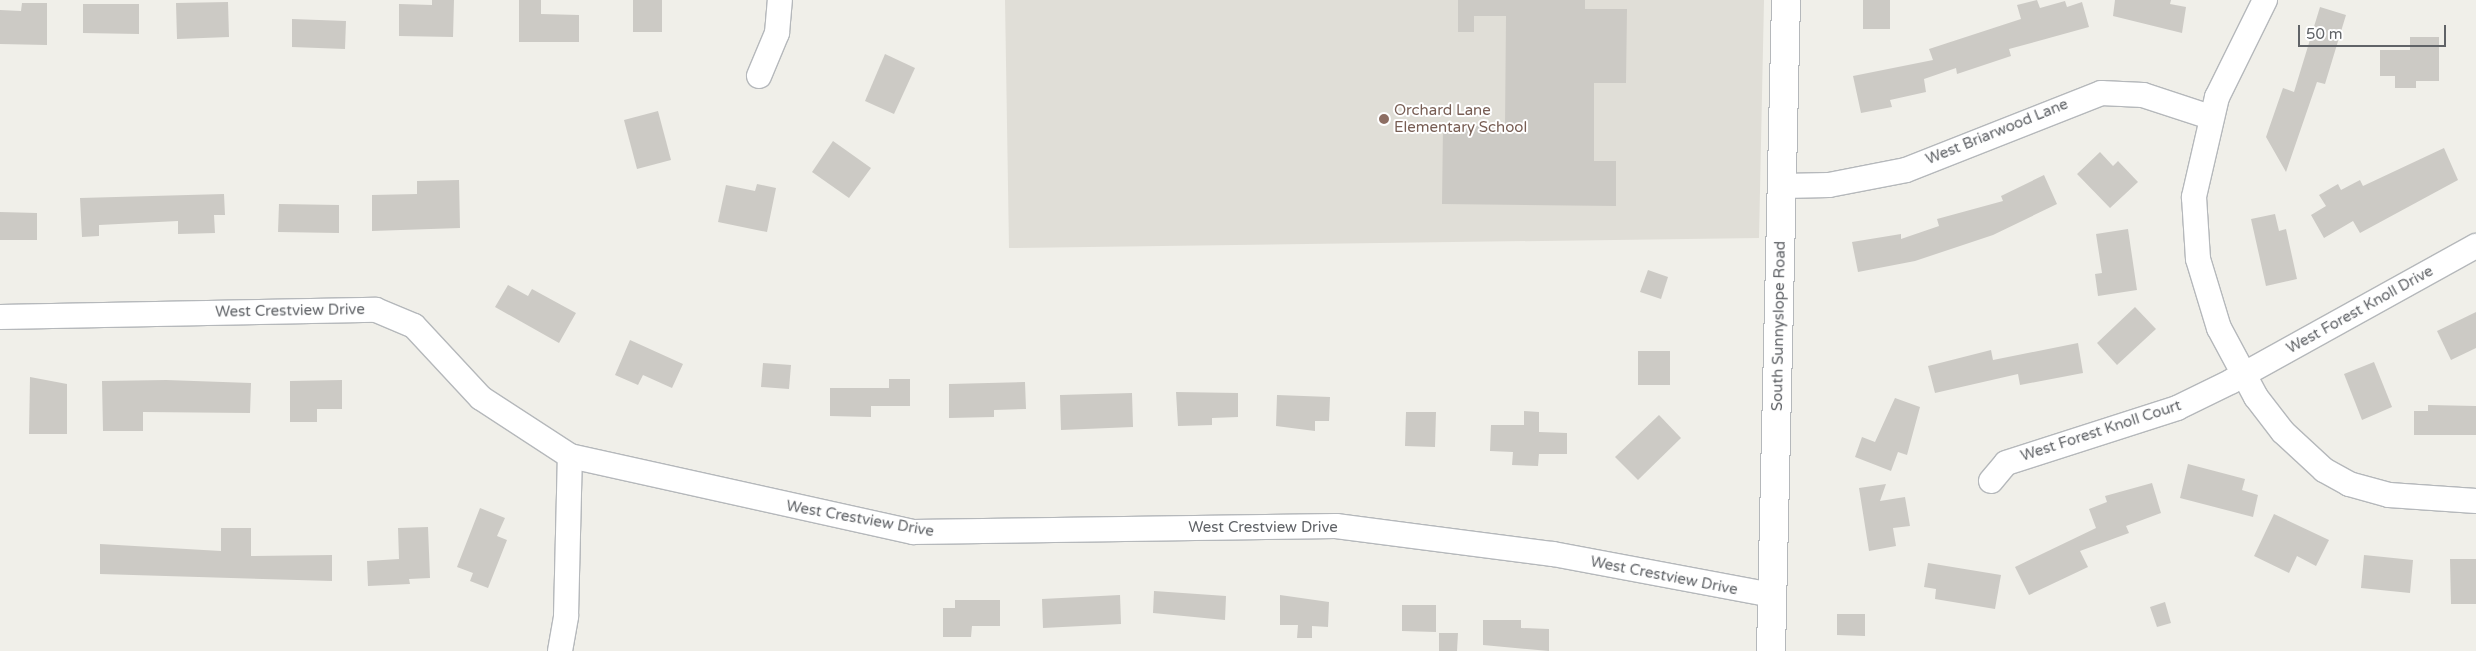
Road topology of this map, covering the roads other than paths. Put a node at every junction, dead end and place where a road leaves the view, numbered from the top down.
1 (780, 0) edge
2 (1786, 0) edge
3 (2265, 0) edge
4 (759, 76) dead end
5 (2210, 117) junction
6 (1782, 186) junction
7 (2476, 246) edge
8 (0, 317) edge
9 (2244, 374) junction
10 (570, 456) junction
11 (1991, 481) dead end
12 (2476, 500) edge
13 (1772, 595) junction
14 (561, 650) edge
15 (1771, 651) edge

1 - 4 street
2 - 6 street, South Sunnyslope Road
3 - 5 street
5 - 6 street, West Briarwood Lane
5 - 9 street
6 - 13 street, South Sunnyslope Road
7 - 9 street, West Forest Knoll Drive
8 - 10 street, West Crestview Drive
9 - 11 street, West Forest Knoll Court
9 - 12 street
10 - 13 street, West Crestview Drive
10 - 14 street
13 - 15 street, South Sunnyslope Road

